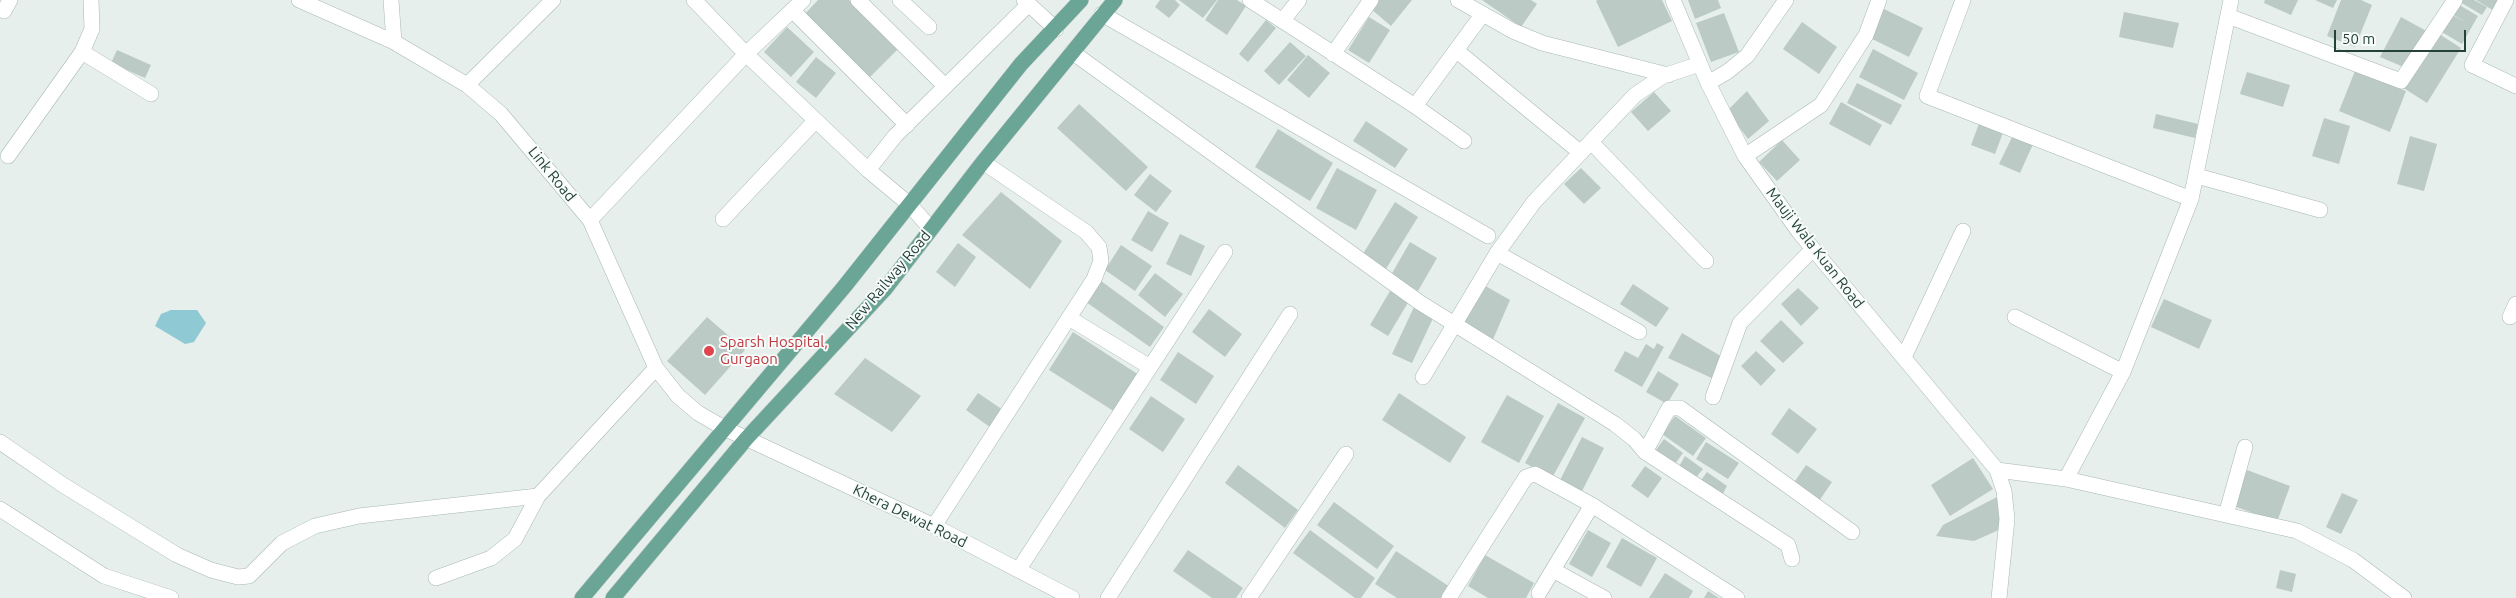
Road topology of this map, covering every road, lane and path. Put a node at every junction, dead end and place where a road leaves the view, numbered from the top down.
1 (91, 0) edge
2 (299, 0) edge
3 (391, 0) edge
4 (553, 0) edge
5 (694, 0) edge
6 (858, 0) edge
7 (900, 0) edge
8 (1081, 0) edge
9 (1115, 0) edge
10 (1250, 0) edge
11 (1299, 0) edge
12 (1371, 0) edge
13 (1458, 0) edge
14 (1673, 0) edge
15 (1786, 0) edge
16 (1879, 0) edge
17 (1963, 0) edge
18 (2231, 0) edge
19 (2455, 0) edge
20 (2506, 0) edge
21 (1026, 2) edge
22 (798, 5) edge
23 (1102, 14) junction
24 (1482, 15) junction
25 (2228, 16) junction
26 (1283, 20) junction
27 (930, 28) dead end
28 (1056, 29) junction
29 (394, 42) junction
30 (82, 52) junction
31 (1072, 52) junction
32 (1457, 52) junction
33 (746, 54) junction
34 (1333, 54) junction
35 (1700, 64) junction
36 (1668, 75) junction
37 (1708, 83) junction
38 (467, 85) junction
39 (945, 86) junction
40 (2516, 86) edge
41 (151, 94) dead end
42 (1415, 106) junction
43 (815, 121) junction
44 (907, 125) junction
45 (1464, 141) dead end
46 (1586, 147) junction
47 (8, 156) dead end
48 (1745, 156) junction
49 (983, 162) junction
50 (868, 170) junction
51 (2196, 176) junction
52 (2191, 199) junction
53 (910, 205) junction
54 (2320, 210) dead end
55 (723, 219) dead end
56 (590, 220) junction
57 (931, 229) junction
58 (1963, 231) dead end
59 (1488, 236) dead end
60 (1813, 249) junction
61 (1225, 252) dead end
62 (1498, 253) junction
63 (1706, 261) dead end
64 (1290, 314) dead end
65 (2015, 317) dead end
66 (1069, 318) junction
67 (1455, 326) junction
68 (1639, 332) dead end
69 (1904, 357) junction
70 (1150, 367) junction
71 (656, 368) junction
72 (2123, 372) junction
73 (1423, 377) dead end
74 (1713, 397) dead end
75 (724, 428) junction
76 (746, 438) junction
77 (0, 442) edge
78 (2245, 446) dead end
79 (1645, 452) junction
80 (1346, 454) dead end
81 (1997, 470) junction
82 (2066, 479) junction
83 (538, 496) junction
84 (1592, 505) junction
85 (0, 509) edge
86 (2226, 515) junction
87 (934, 526) junction
88 (1852, 532) dead end
89 (1792, 559) dead end
90 (1019, 569) junction
91 (1553, 570) junction
92 (436, 578) dead end
93 (1539, 593) dead end
94 (171, 598) edge
95 (582, 598) edge
96 (613, 598) edge
97 (1072, 598) edge
98 (1108, 598) edge
99 (1249, 598) edge
100 (1449, 598) edge
101 (1604, 598) edge
102 (1737, 598) edge
103 (1999, 598) edge
104 (2404, 598) edge

1 - 30 street
2 - 29 street, Link Road
3 - 29 street
4 - 38 street
5 - 33 street
6 - 39 street
7 - 27 street
8 - 28 main road, New Railway Road
9 - 23 main road, New Railway Road
10 - 26 street
11 - 26 street
12 - 34 street
13 - 24 street
14 - 35 street, Mauji Wala Kuan Road
15 - 37 street
16 - 48 street
17 - 52 street
18 - 25 street
19 - 25 street
20 - 40 street
21 - 28 street
21 - 39 street
22 - 33 street
22 - 44 street
23 - 31 main road, New Railway Road
23 - 59 street
24 - 32 street
24 - 36 street
25 - 51 street
26 - 34 street
28 - 53 main road, New Railway Road
29 - 38 street, Link Road
30 - 41 street
30 - 47 street
31 - 49 main road, New Railway Road
31 - 67 street
32 - 42 street
32 - 46 street
33 - 43 street
33 - 56 street
34 - 42 street
35 - 36 street
35 - 37 street, Mauji Wala Kuan Road
36 - 46 street
37 - 48 street, Mauji Wala Kuan Road
38 - 56 street, Link Road
39 - 44 street
42 - 45 street
43 - 50 street
43 - 55 street
44 - 50 street
46 - 62 street
46 - 63 street
48 - 60 street, Mauji Wala Kuan Road
49 - 57 main road, New Railway Road
49 - 66 street
50 - 53 street
51 - 52 street
51 - 54 street
52 - 72 street
53 - 57 street
53 - 75 main road, New Railway Road
56 - 71 street, Link Road
57 - 76 main road, New Railway Road
58 - 69 street
60 - 69 street, Mauji Wala Kuan Road
60 - 74 street
61 - 70 street
62 - 67 street
62 - 68 street
64 - 98 street
65 - 72 street
66 - 70 street
66 - 87 street
67 - 73 street
67 - 79 street
69 - 81 street, Mauji Wala Kuan Road
70 - 90 street
71 - 75 street, Link Road
71 - 83 street
72 - 82 street
75 - 76 street, Khera Dewat Road
75 - 95 main road, New Railway Road
76 - 87 street, Khera Dewat Road
76 - 96 main road, New Railway Road
77 - 83 street
78 - 86 street
79 - 88 street
79 - 89 street
80 - 99 street
81 - 82 street
81 - 103 street
82 - 86 street
83 - 92 street
84 - 91 street
84 - 100 street
84 - 102 street
85 - 94 street
86 - 104 street
87 - 90 street, Khera Dewat Road
90 - 97 street, Khera Dewat Road
91 - 93 street
91 - 101 street

